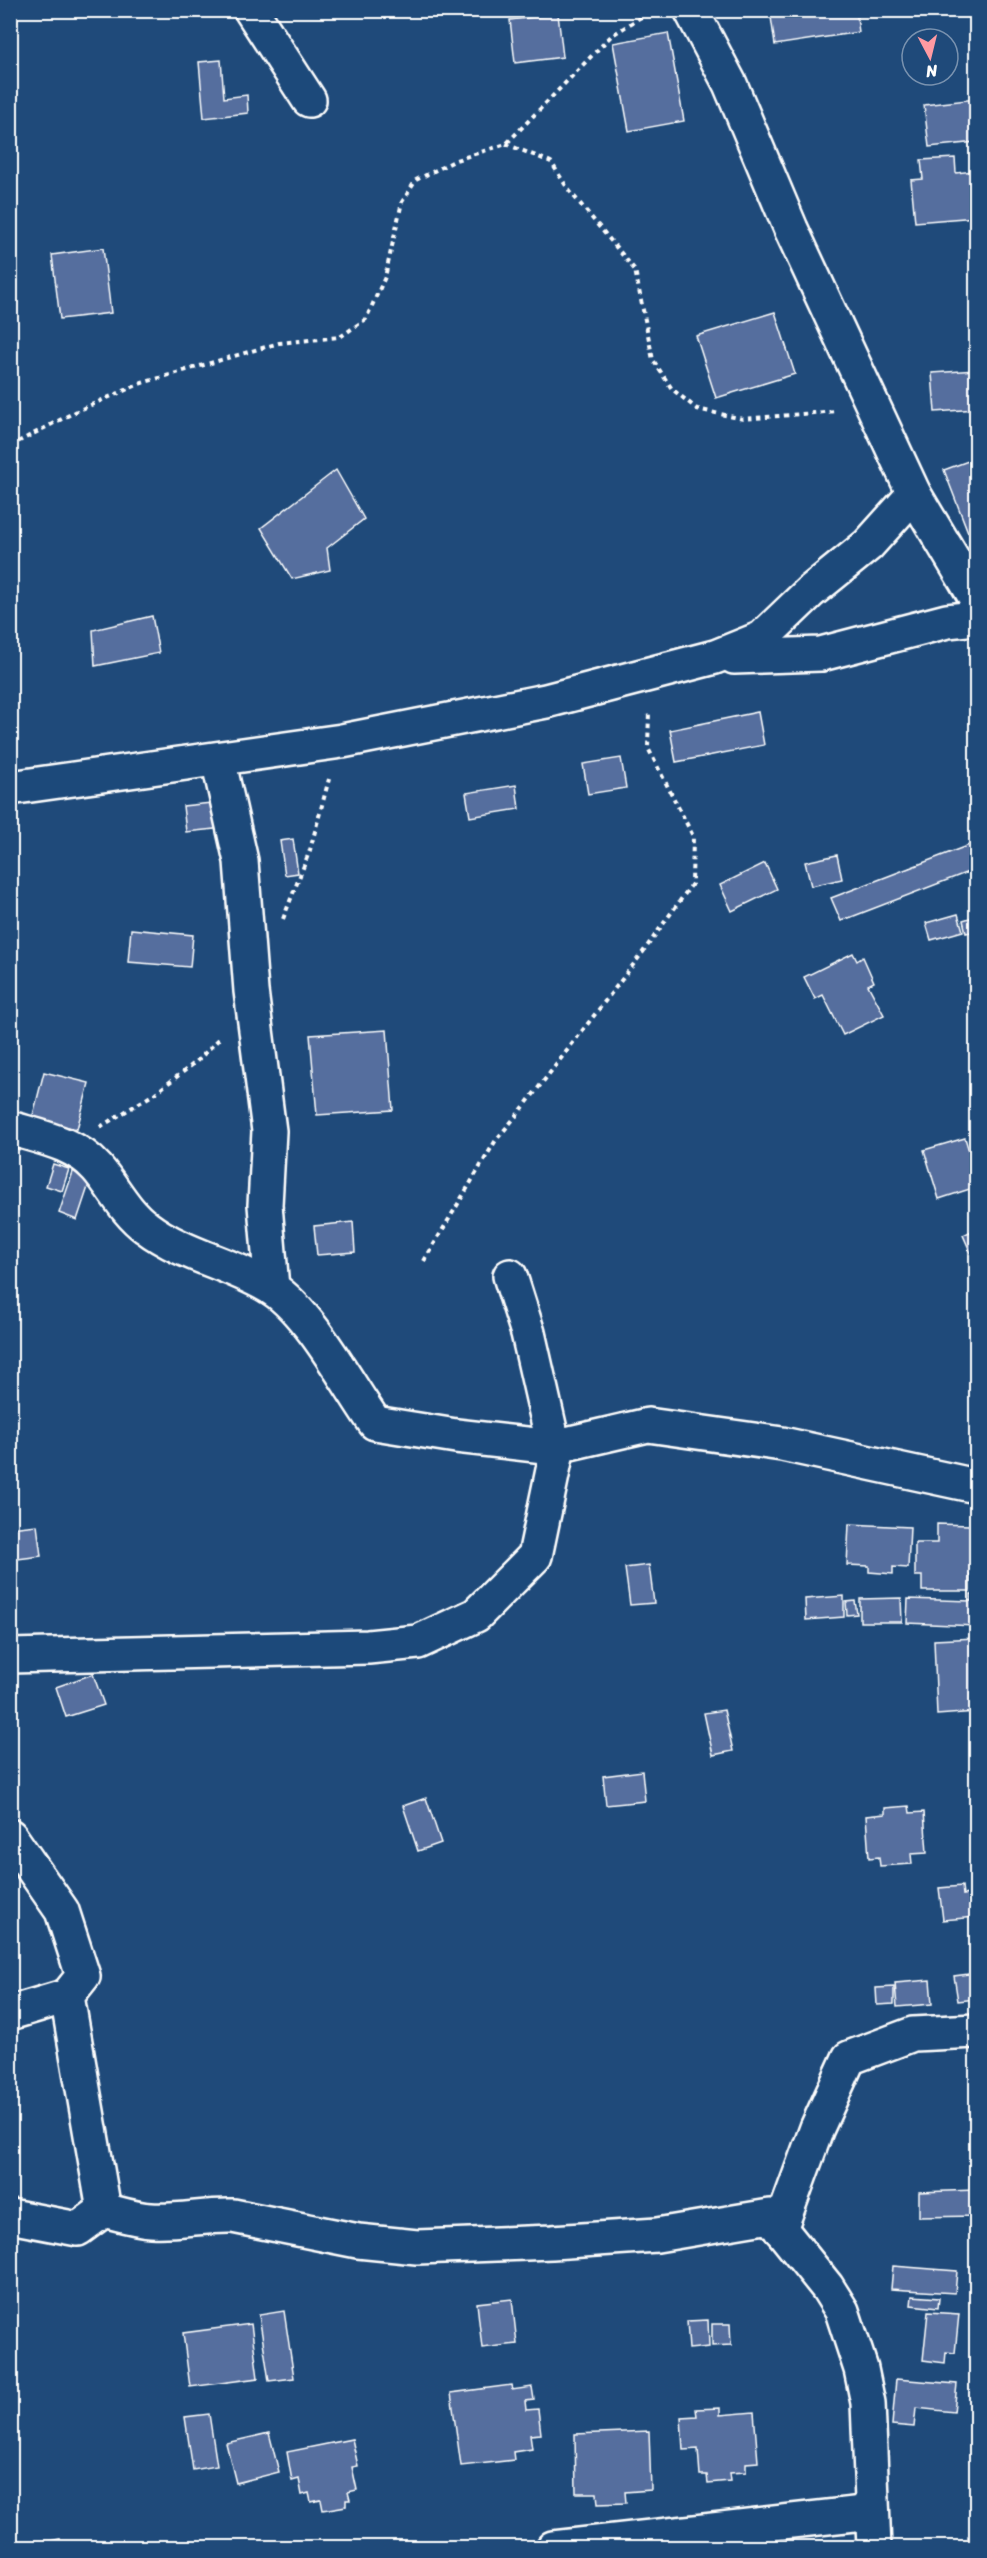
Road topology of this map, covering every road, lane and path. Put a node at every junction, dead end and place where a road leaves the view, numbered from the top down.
1 (251, 10) edge
2 (652, 10) edge
3 (691, 10) edge
4 (309, 100) dead end
5 (506, 144) junction
6 (877, 411) junction
7 (10, 446) edge
8 (914, 494) junction
9 (976, 598) edge
10 (976, 618) edge
11 (715, 657) junction
12 (649, 704) dead end
13 (218, 759) junction
14 (10, 788) edge
15 (10, 1128) edge
16 (424, 1261) dead end
17 (510, 1276) dead end
18 (272, 1288) junction
19 (553, 1448) junction
20 (976, 1486) edge
21 (10, 1656) edge
22 (10, 1836) edge
23 (66, 1996) junction
24 (10, 2013) edge
25 (976, 2031) edge
26 (104, 2210) junction
27 (10, 2216) edge
28 (780, 2229) junction
29 (872, 2512) junction
30 (553, 2547) edge
31 (874, 2547) edge

1 - 4 street
2 - 5 path
3 - 6 street
5 - 6 path
5 - 7 path
6 - 8 street
8 - 9 street
8 - 11 street
10 - 11 street
11 - 13 street
12 - 16 path
13 - 14 street
13 - 18 street
15 - 18 street
17 - 19 street
18 - 19 street
19 - 20 street
19 - 21 street
22 - 23 street
23 - 24 street
23 - 26 street
25 - 28 street
26 - 27 street
26 - 28 street
28 - 29 street
29 - 30 street
29 - 31 street

